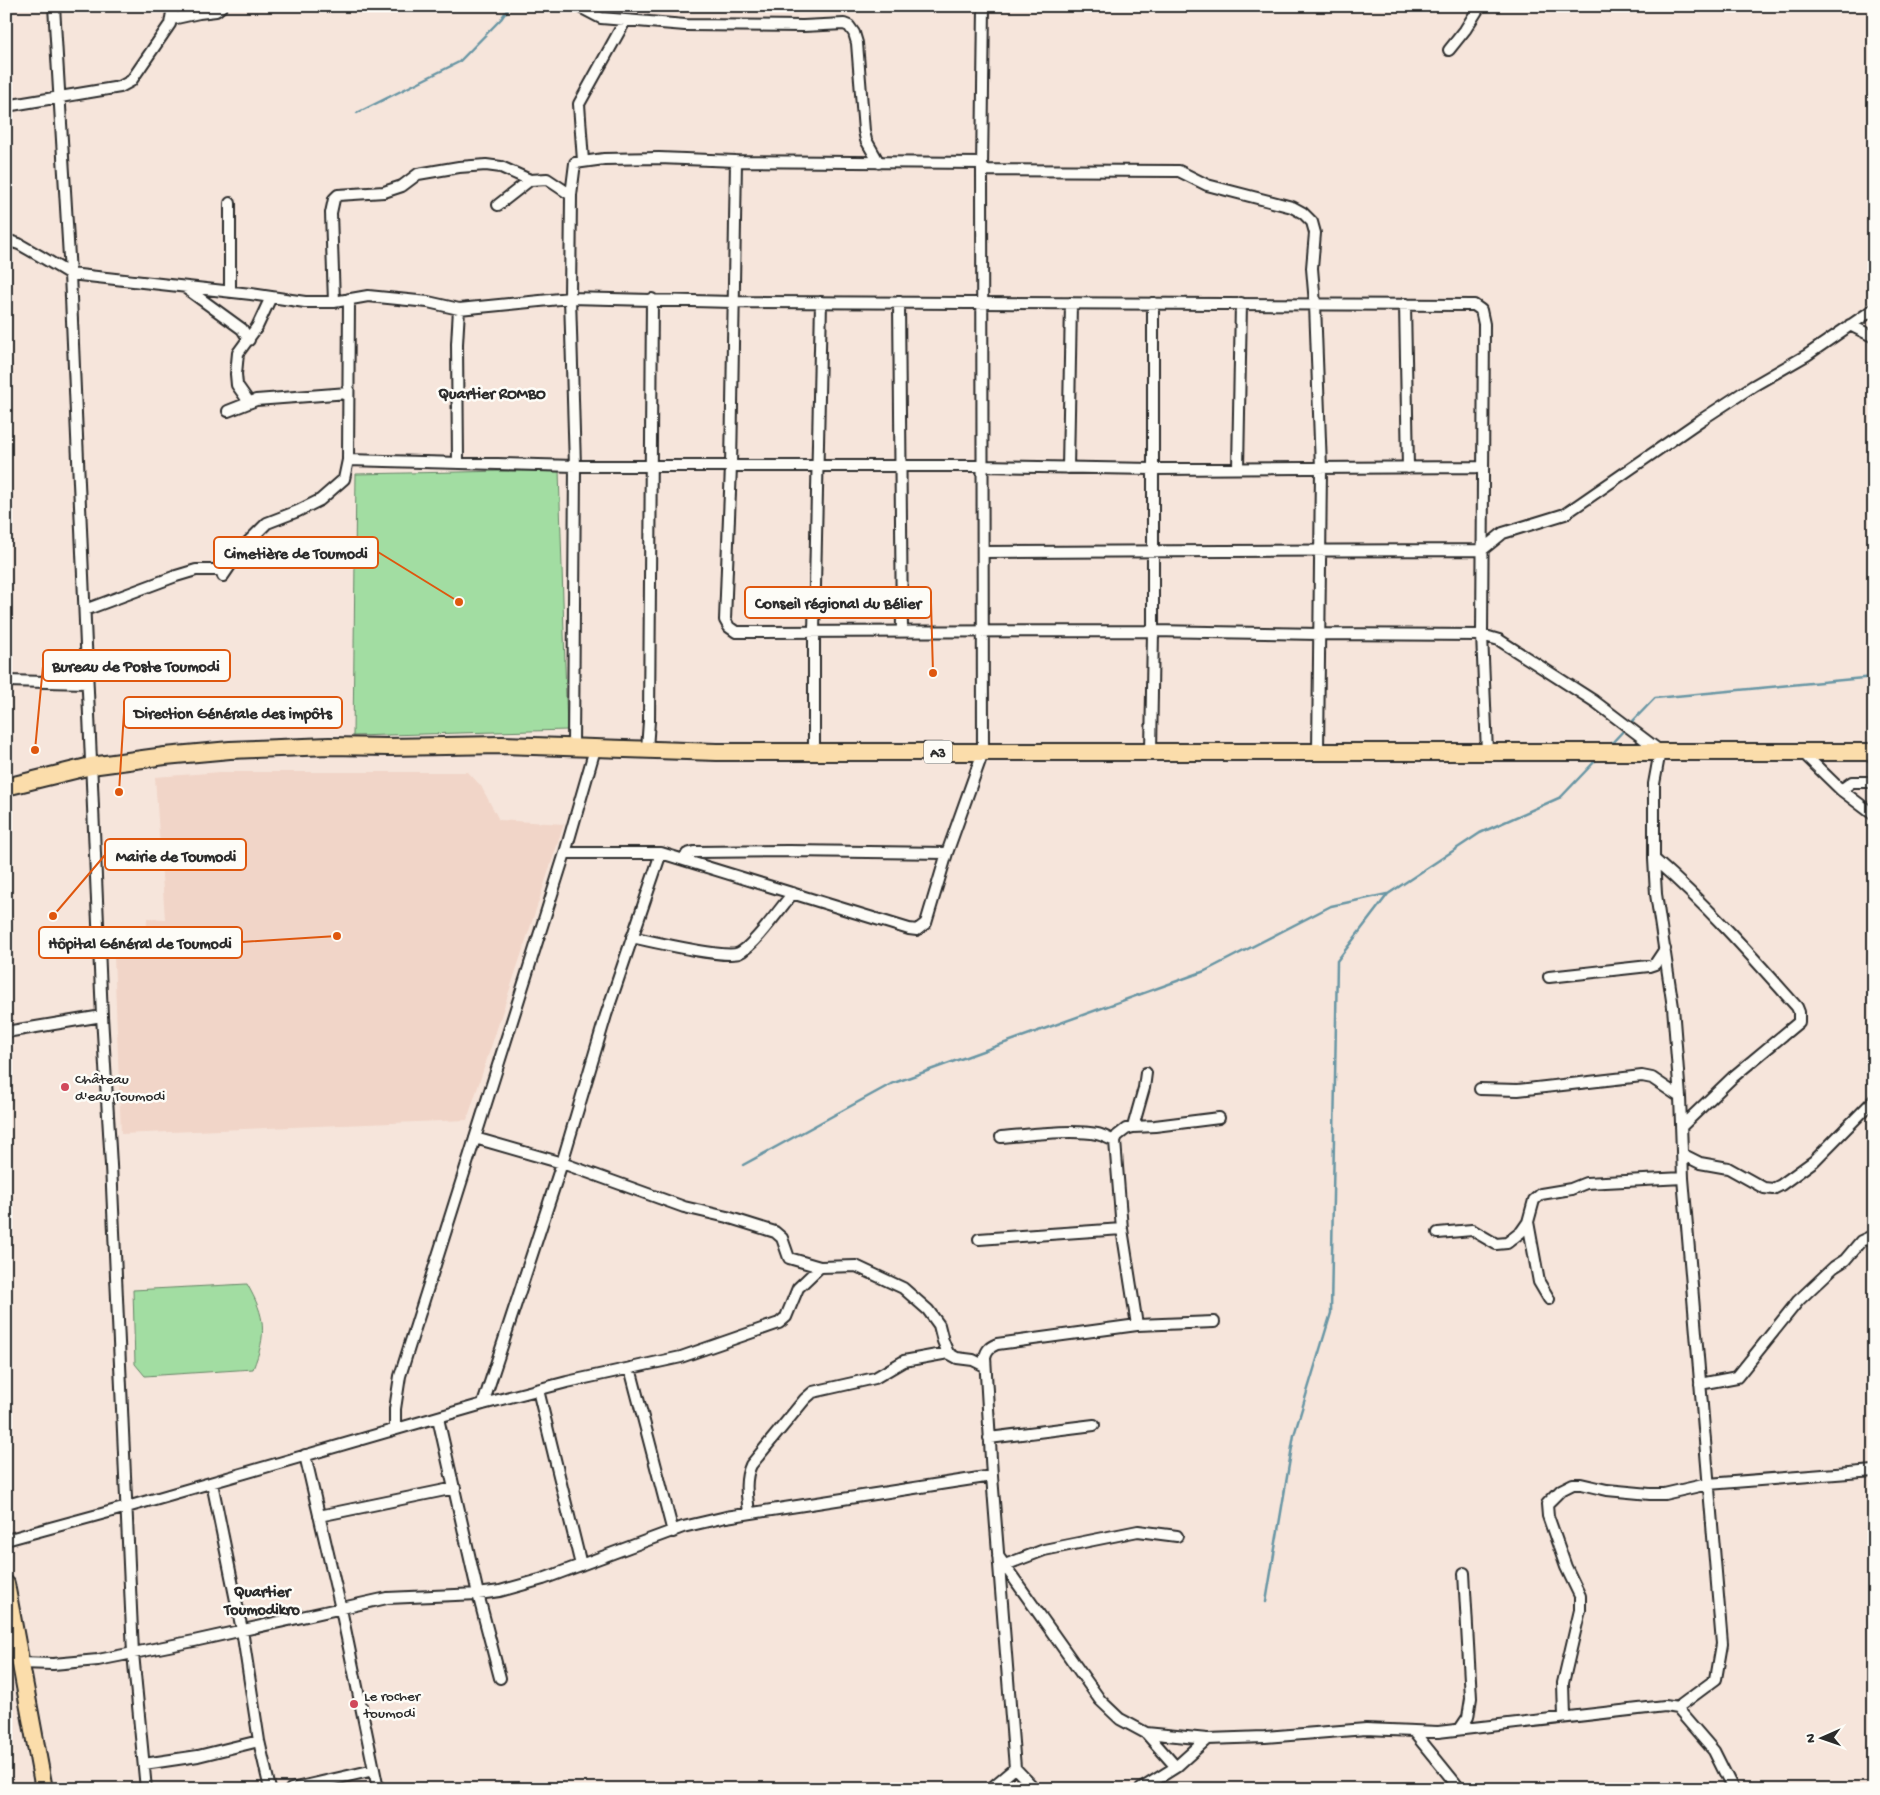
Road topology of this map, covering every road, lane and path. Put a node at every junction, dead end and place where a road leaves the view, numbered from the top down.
1 (54, 6) edge
2 (173, 6) edge
3 (222, 6) edge
4 (578, 6) edge
5 (984, 6) edge
6 (1480, 6) edge
7 (172, 19) junction
8 (625, 21) junction
9 (1449, 50) dead end
10 (59, 96) junction
11 (6, 106) edge
12 (583, 161) junction
13 (736, 162) junction
14 (879, 162) junction
15 (982, 167) junction
16 (530, 180) junction
17 (571, 195) junction
18 (230, 203) dead end
19 (498, 205) dead end
20 (6, 240) edge
21 (70, 274) junction
22 (186, 288) junction
23 (230, 292) junction
24 (272, 297) junction
25 (570, 298) junction
26 (349, 299) junction
27 (652, 299) junction
28 (334, 302) junction
29 (733, 302) junction
30 (821, 302) junction
31 (899, 302) junction
32 (982, 302) junction
33 (1071, 303) junction
34 (1153, 303) junction
35 (1241, 304) junction
36 (1315, 304) junction
37 (1405, 304) junction
38 (1874, 308) edge
39 (459, 310) junction
40 (1850, 325) junction
41 (1874, 337) edge
42 (249, 340) junction
43 (348, 393) junction
44 (249, 402) junction
45 (228, 411) dead end
46 (348, 460) junction
47 (458, 461) junction
48 (575, 466) junction
49 (650, 466) junction
50 (731, 466) junction
51 (816, 466) junction
52 (900, 466) junction
53 (982, 466) junction
54 (1483, 466) junction
55 (1068, 468) junction
56 (1238, 468) junction
57 (1321, 468) junction
58 (1408, 468) junction
59 (1153, 469) junction
60 (1319, 550) junction
61 (1482, 550) junction
62 (983, 552) junction
63 (1153, 552) junction
64 (85, 610) junction
65 (1153, 631) junction
66 (902, 632) junction
67 (983, 632) junction
68 (814, 633) junction
69 (1319, 634) junction
70 (1482, 635) junction
71 (6, 682) edge
72 (88, 683) junction
73 (573, 746) junction
74 (595, 749) junction
75 (648, 749) junction
76 (1151, 751) junction
77 (1660, 751) junction
78 (814, 752) junction
79 (983, 752) junction
80 (1487, 752) junction
81 (1802, 752) junction
82 (1874, 752) edge
83 (1318, 753) junction
84 (91, 766) junction
85 (1874, 782) edge
86 (6, 787) edge
87 (1841, 790) junction
88 (1874, 816) edge
89 (565, 853) junction
90 (947, 853) junction
91 (661, 854) junction
92 (1654, 859) junction
93 (684, 860) junction
94 (793, 893) junction
95 (632, 937) junction
96 (1665, 949) junction
97 (1549, 977) dead end
98 (102, 1016) junction
99 (6, 1032) edge
100 (1146, 1073) dead end
101 (1480, 1089) dead end
102 (1680, 1097) junction
103 (1874, 1100) edge
104 (1219, 1118) dead end
105 (1133, 1127) junction
106 (1681, 1127) junction
107 (475, 1138) junction
108 (1001, 1138) dead end
109 (1115, 1141) junction
110 (1682, 1154) junction
111 (562, 1163) junction
112 (1684, 1178) junction
113 (1528, 1222) junction
114 (1122, 1229) junction
115 (1438, 1232) dead end
116 (1874, 1235) edge
117 (979, 1239) dead end
118 (820, 1268) junction
119 (1549, 1299) dead end
120 (1214, 1322) dead end
121 (1137, 1325) junction
122 (948, 1353) junction
123 (985, 1366) junction
124 (630, 1368) junction
125 (1700, 1384) junction
126 (538, 1390) junction
127 (483, 1404) junction
128 (438, 1418) junction
129 (1094, 1425) dead end
130 (396, 1428) junction
131 (989, 1438) junction
132 (305, 1455) junction
133 (1874, 1471) edge
134 (992, 1476) junction
135 (212, 1482) junction
136 (1708, 1484) junction
137 (455, 1488) junction
138 (128, 1507) junction
139 (749, 1512) junction
140 (319, 1516) junction
141 (673, 1532) junction
142 (1177, 1536) dead end
143 (6, 1540) edge
144 (998, 1556) junction
145 (581, 1565) junction
146 (1005, 1565) junction
147 (1464, 1573) dead end
148 (6, 1584) edge
149 (478, 1594) junction
150 (341, 1609) junction
151 (242, 1630) junction
152 (133, 1653) junction
153 (20, 1663) junction
154 (500, 1678) dead end
155 (1678, 1708) junction
156 (1564, 1717) junction
157 (1460, 1729) junction
158 (1413, 1731) junction
159 (1146, 1733) junction
160 (1208, 1739) junction
161 (259, 1741) junction
162 (144, 1764) junction
163 (1176, 1767) junction
164 (1015, 1768) junction
165 (374, 1770) junction
166 (44, 1789) edge
167 (146, 1789) edge
168 (270, 1789) edge
169 (291, 1789) edge
170 (378, 1789) edge
171 (990, 1789) edge
172 (1035, 1789) edge
173 (1141, 1789) edge
174 (1460, 1789) edge
175 (1733, 1789) edge

1 - 10 street
2 - 7 street
3 - 7 street
4 - 8 street
5 - 15 street
6 - 9 street
7 - 10 street
8 - 12 street
8 - 14 street
10 - 11 street
10 - 21 street
12 - 13 street
12 - 17 street
13 - 14 street
13 - 29 street
14 - 15 street
15 - 32 street
15 - 36 street
16 - 17 street
16 - 19 street
16 - 28 street
17 - 25 street
18 - 23 street
20 - 21 street
21 - 22 street
21 - 64 street
22 - 23 street
22 - 42 street
23 - 24 street
24 - 28 street
24 - 42 street
25 - 27 street
25 - 39 street
25 - 48 street
26 - 28 street
26 - 39 street
26 - 43 street
27 - 29 street
27 - 49 street
29 - 30 street
29 - 50 street
30 - 31 street
30 - 51 street
31 - 32 street
31 - 52 street
32 - 33 street
32 - 53 street
33 - 34 street
33 - 55 street
34 - 35 street
34 - 59 street
35 - 36 street
35 - 56 street
36 - 37 street
36 - 57 street
37 - 54 street
37 - 58 street
38 - 40 street
39 - 47 street
40 - 41 street
40 - 61 street
42 - 44 street
43 - 44 street
43 - 46 street
44 - 45 street
46 - 47 street
46 - 64 street
47 - 48 street
48 - 49 street
48 - 73 street
49 - 50 street
49 - 75 street
50 - 51 street
50 - 68 street
51 - 52 street
51 - 68 street
52 - 53 street
52 - 66 street
53 - 55 street
53 - 62 street
54 - 58 street
54 - 61 street
55 - 59 street
56 - 57 street
56 - 59 street
57 - 58 street
57 - 60 street
59 - 63 street
60 - 61 street
60 - 63 street
60 - 69 street
61 - 70 street
62 - 63 street
62 - 67 street
63 - 65 street
64 - 72 street
65 - 67 street
65 - 69 street
65 - 76 street
66 - 67 street
66 - 68 street
67 - 79 street
68 - 78 street
69 - 70 street
69 - 83 street
70 - 77 street
70 - 80 street
71 - 72 street
72 - 84 street
73 - 74 main road, A3
73 - 84 main road, A3
74 - 75 main road, A3
74 - 89 street
75 - 78 main road, A3
76 - 79 main road, A3
76 - 83 main road, A3
77 - 80 main road, A3
77 - 81 main road, A3
77 - 92 street
78 - 79 main road, A3
79 - 90 street
80 - 83 main road, A3
81 - 82 main road, A3
81 - 87 street
84 - 86 main road, A3
84 - 98 street
85 - 87 street
87 - 88 street
89 - 91 street
89 - 107 street
90 - 93 street
90 - 94 street
91 - 93 street
91 - 95 street
92 - 96 street
92 - 106 street
93 - 94 street
94 - 95 street
95 - 111 street
96 - 97 street
96 - 102 street
98 - 99 street
98 - 138 street
100 - 105 street
101 - 102 street
102 - 106 street
103 - 110 street
104 - 105 street
105 - 109 street
106 - 110 street
107 - 111 street
107 - 130 street
108 - 109 street
109 - 114 street
110 - 112 street
111 - 118 street
111 - 127 street
112 - 113 street
112 - 125 street
113 - 115 street
113 - 119 street
114 - 117 street
114 - 121 street
116 - 125 street
118 - 122 street
118 - 124 street
120 - 121 street
121 - 123 street
122 - 123 street
122 - 139 street
123 - 131 street
124 - 126 street
124 - 141 street
125 - 136 street
126 - 127 street
126 - 145 street
127 - 128 street
128 - 130 street
128 - 137 street
129 - 131 street
130 - 132 street
131 - 134 street
132 - 135 street
132 - 140 street
133 - 136 street
134 - 139 street
134 - 144 street
135 - 138 street
135 - 151 street
136 - 155 street
136 - 156 street
137 - 140 street
137 - 149 street
138 - 143 street
138 - 152 street
139 - 141 street
140 - 150 street
141 - 145 street
142 - 146 street
144 - 146 street
144 - 164 street
145 - 149 street
146 - 159 street
147 - 157 street
148 - 153 main road
149 - 150 street
149 - 154 street
150 - 151 street
150 - 165 street
151 - 152 street
151 - 161 street
152 - 153 street
152 - 162 street
153 - 166 main road
155 - 156 street
155 - 175 street
156 - 157 street
157 - 158 street
158 - 160 street
158 - 174 street
159 - 160 street
159 - 163 street
160 - 163 street
161 - 162 street
161 - 168 street
162 - 167 street
163 - 173 street
164 - 171 street
164 - 172 street
165 - 169 street
165 - 170 street

